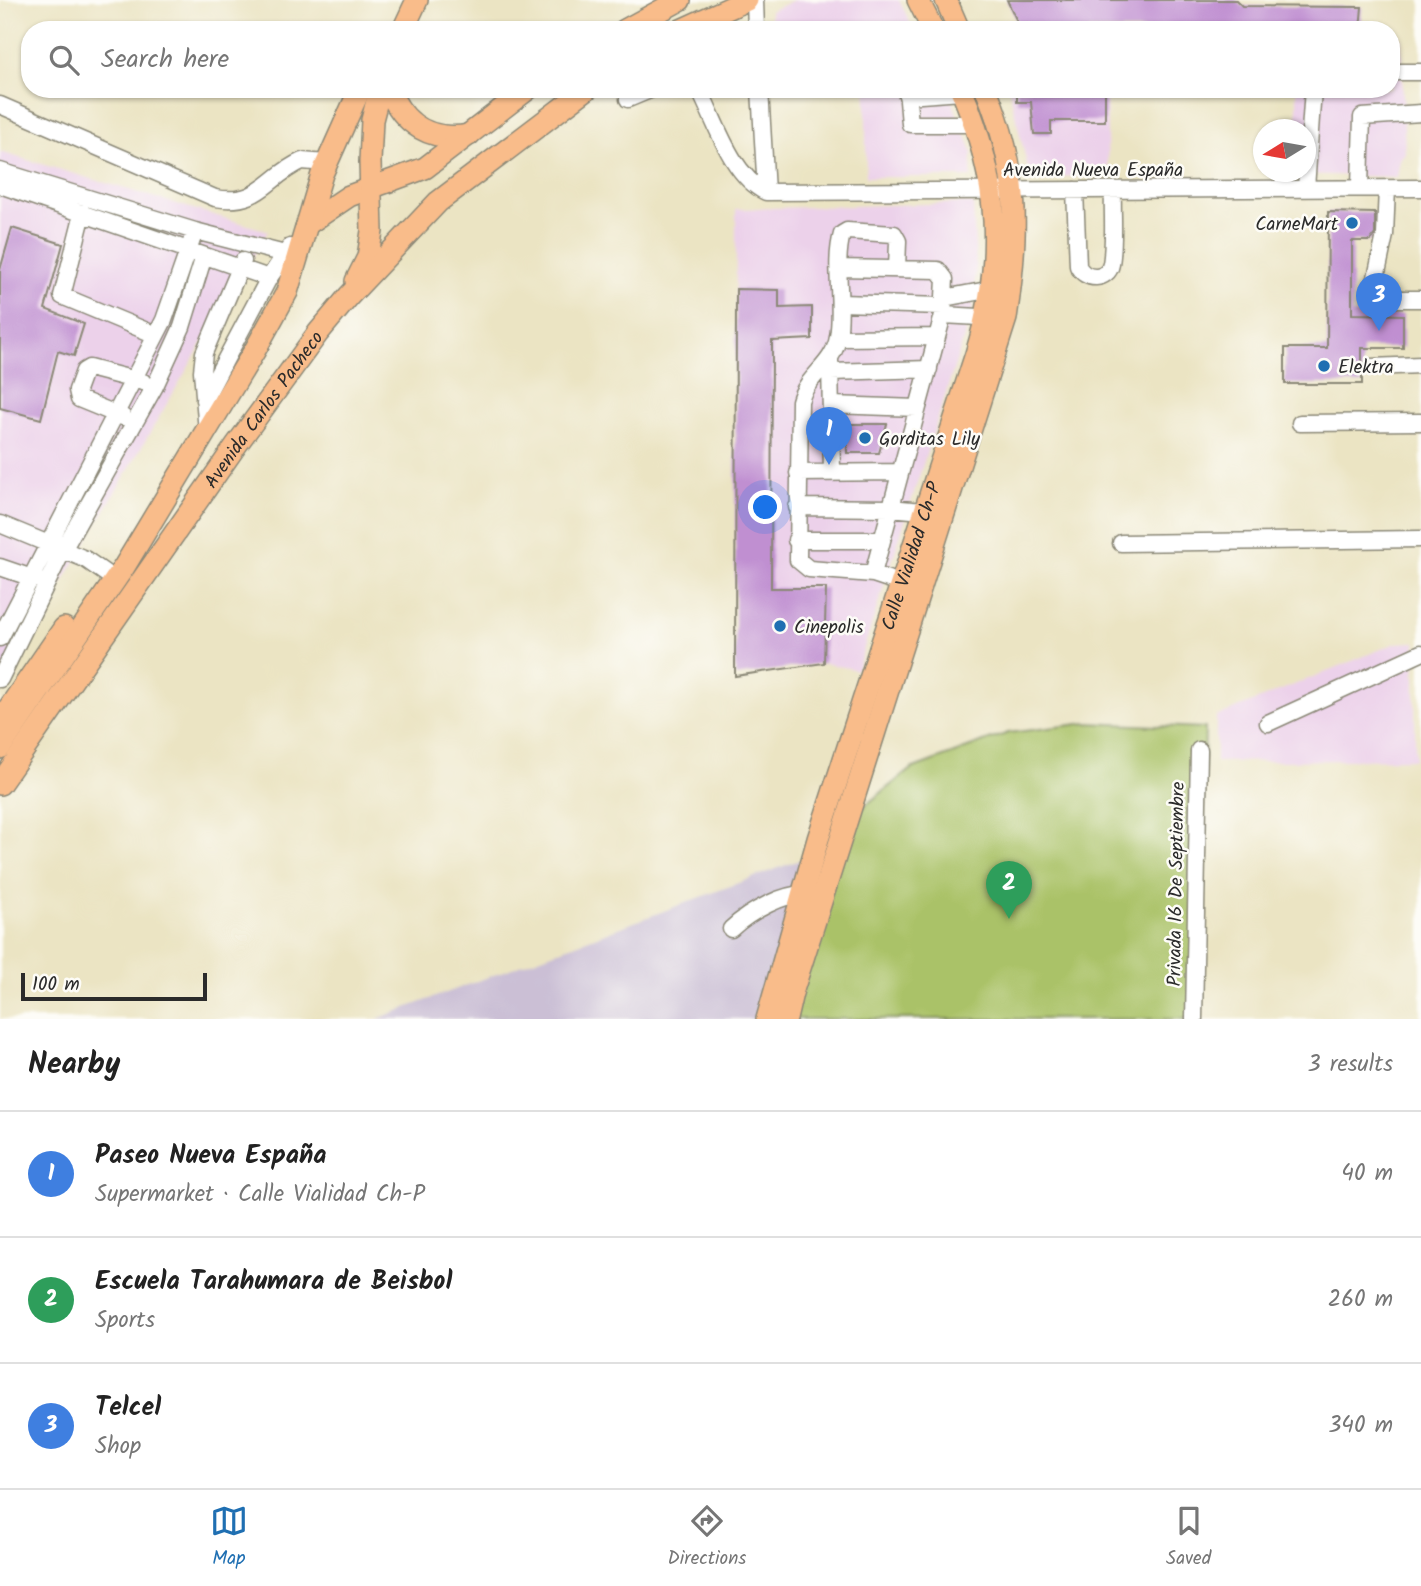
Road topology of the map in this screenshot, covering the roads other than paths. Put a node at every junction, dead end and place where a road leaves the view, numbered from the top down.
1 (402, 0) edge
2 (417, 0) edge
3 (680, 0) edge
4 (747, 0) edge
5 (755, 0) edge
6 (918, 0) edge
7 (946, 0) edge
8 (958, 0) edge
9 (392, 21) edge
10 (407, 21) edge
11 (642, 21) edge
12 (701, 21) edge
13 (756, 21) edge
14 (928, 21) edge
15 (956, 21) edge
16 (964, 21) edge
17 (1400, 72) edge
18 (1421, 72) edge
19 (356, 98) edge
20 (378, 98) edge
21 (392, 98) edge
22 (517, 98) edge
23 (575, 98) edge
24 (704, 98) edge
25 (761, 98) edge
26 (907, 98) edge
27 (965, 98) edge
28 (988, 98) edge
29 (1312, 98) edge
30 (0, 105) edge
31 (1421, 113) edge
32 (974, 124) junction
33 (471, 134) junction
34 (326, 163) junction
35 (0, 171) edge
36 (0, 186) edge
37 (1306, 188) junction
38 (1360, 188) junction
39 (1387, 188) junction
40 (1421, 188) edge
41 (369, 190) junction
42 (1015, 190) junction
43 (1075, 190) junction
44 (1113, 190) junction
45 (991, 191) junction
46 (766, 192) junction
47 (83, 213) junction
48 (309, 223) junction
49 (195, 231) junction
50 (250, 246) junction
51 (196, 252) junction
52 (285, 254) junction
53 (240, 268) junction
54 (839, 268) junction
55 (897, 269) junction
56 (269, 278) junction
57 (1002, 288) junction
58 (349, 296) junction
59 (1421, 299) edge
60 (840, 303) junction
61 (943, 306) junction
62 (997, 318) junction
63 (156, 335) junction
64 (937, 337) junction
65 (838, 338) junction
66 (1421, 365) edge
67 (831, 366) junction
68 (1372, 367) dead end
69 (929, 369) junction
70 (133, 379) junction
71 (155, 386) junction
72 (204, 400) junction
73 (832, 405) junction
74 (917, 408) junction
75 (115, 414) junction
76 (135, 421) junction
77 (1421, 422) edge
78 (1300, 423) dead end
79 (207, 432) junction
80 (900, 472) junction
81 (798, 473) junction
82 (832, 473) junction
83 (797, 507) junction
84 (890, 508) junction
85 (934, 512) junction
86 (0, 524) edge
87 (175, 533) junction
88 (1421, 539) edge
89 (796, 540) junction
90 (881, 540) junction
91 (47, 542) junction
92 (1121, 543) dead end
93 (63, 550) junction
94 (0, 567) edge
95 (873, 574) junction
96 (31, 577) junction
97 (48, 583) junction
98 (111, 585) junction
99 (910, 586) junction
100 (116, 617) junction
101 (0, 638) edge
102 (1421, 653) edge
103 (4, 660) edge
104 (0, 679) edge
105 (0, 721) edge
106 (1268, 723) dead end
107 (0, 747) edge
108 (1199, 750) dead end
109 (0, 784) edge
110 (0, 804) edge
111 (812, 896) junction
112 (731, 929) dead end
113 (767, 1019) edge
114 (786, 1019) edge
115 (1194, 1019) edge

1 - 9 main road
2 - 10 main road
3 - 11 main road
4 - 12 main road
5 - 13 street
6 - 14 main road
7 - 15 main road
8 - 16 main road
17 - 18 street
19 - 34 main road, Avenida Carlos Pacheco
20 - 41 main road
21 - 33 main road
22 - 33 main road
23 - 58 main road, Avenida Carlos Pacheco
24 - 46 street
25 - 46 street
26 - 32 street
27 - 32 main road, Calle Vialidad Ch-P
28 - 42 main road, Calle Vialidad Ch-P
29 - 37 street
30 - 34 street
31 - 38 street
32 - 45 main road, Calle Vialidad Ch-P
33 - 41 main road
34 - 48 main road, Avenida Carlos Pacheco
35 - 49 street
36 - 47 street
37 - 38 street, Avenida Nueva España
37 - 44 street, Avenida Nueva España
38 - 39 street, Avenida Nueva España
39 - 40 street, Avenida Nueva España
39 - 59 street
41 - 48 main road
41 - 58 main road
42 - 43 street, Avenida Nueva España
42 - 45 street, Avenida Nueva España
42 - 57 main road, Calle Vialidad Ch-P
43 - 44 street, Avenida Nueva España
43 - 44 street
45 - 46 street, Avenida Nueva España
45 - 57 main road, Calle Vialidad Ch-P
47 - 51 street
47 - 63 street
48 - 52 street
48 - 79 main road, Avenida Carlos Pacheco
49 - 50 street
49 - 51 street
50 - 52 street
50 - 53 street
51 - 53 street
51 - 63 street
51 - 71 street
52 - 56 street
53 - 56 street
53 - 72 street
54 - 55 street
54 - 55 street
54 - 60 street
55 - 61 street
56 - 72 street
57 - 61 street
57 - 62 main road, Calle Vialidad Ch-P
58 - 87 main road, Avenida Carlos Pacheco
60 - 61 street
60 - 65 street
61 - 62 street
61 - 64 street
62 - 85 main road, Calle Vialidad Ch-P
63 - 70 street
64 - 65 street
64 - 69 street
65 - 67 street
66 - 68 street
67 - 69 street
67 - 73 street
67 - 81 street
69 - 74 street
70 - 71 street
70 - 75 street
70 - 75 street
71 - 76 street
72 - 79 street
73 - 74 street
73 - 82 street
74 - 80 street
75 - 76 street
75 - 91 street
76 - 93 street
77 - 78 street
79 - 98 main road, Avenida Carlos Pacheco
80 - 82 street
80 - 84 street
81 - 82 street
81 - 83 street
83 - 84 street
83 - 89 street
84 - 85 street
84 - 90 street
85 - 99 main road, Calle Vialidad Ch-P
86 - 91 street
87 - 100 main road, Avenida Carlos Pacheco
87 - 110 main road
88 - 92 street
89 - 90 street
89 - 95 street
90 - 95 street
91 - 93 street
91 - 96 street
93 - 97 street
93 - 98 street
94 - 96 street
95 - 99 street
96 - 97 street
96 - 101 street
97 - 103 street
98 - 100 main road
98 - 105 main road
98 - 107 main road, Avenida Carlos Pacheco
99 - 111 main road, Calle Vialidad Ch-P
100 - 109 main road, Avenida Carlos Pacheco
102 - 106 street
103 - 104 street
108 - 115 street, Privada 16 De Septiembre
111 - 112 street
111 - 113 main road, Calle Vialidad Ch-P
111 - 114 main road, Calle Vialidad Ch-P

